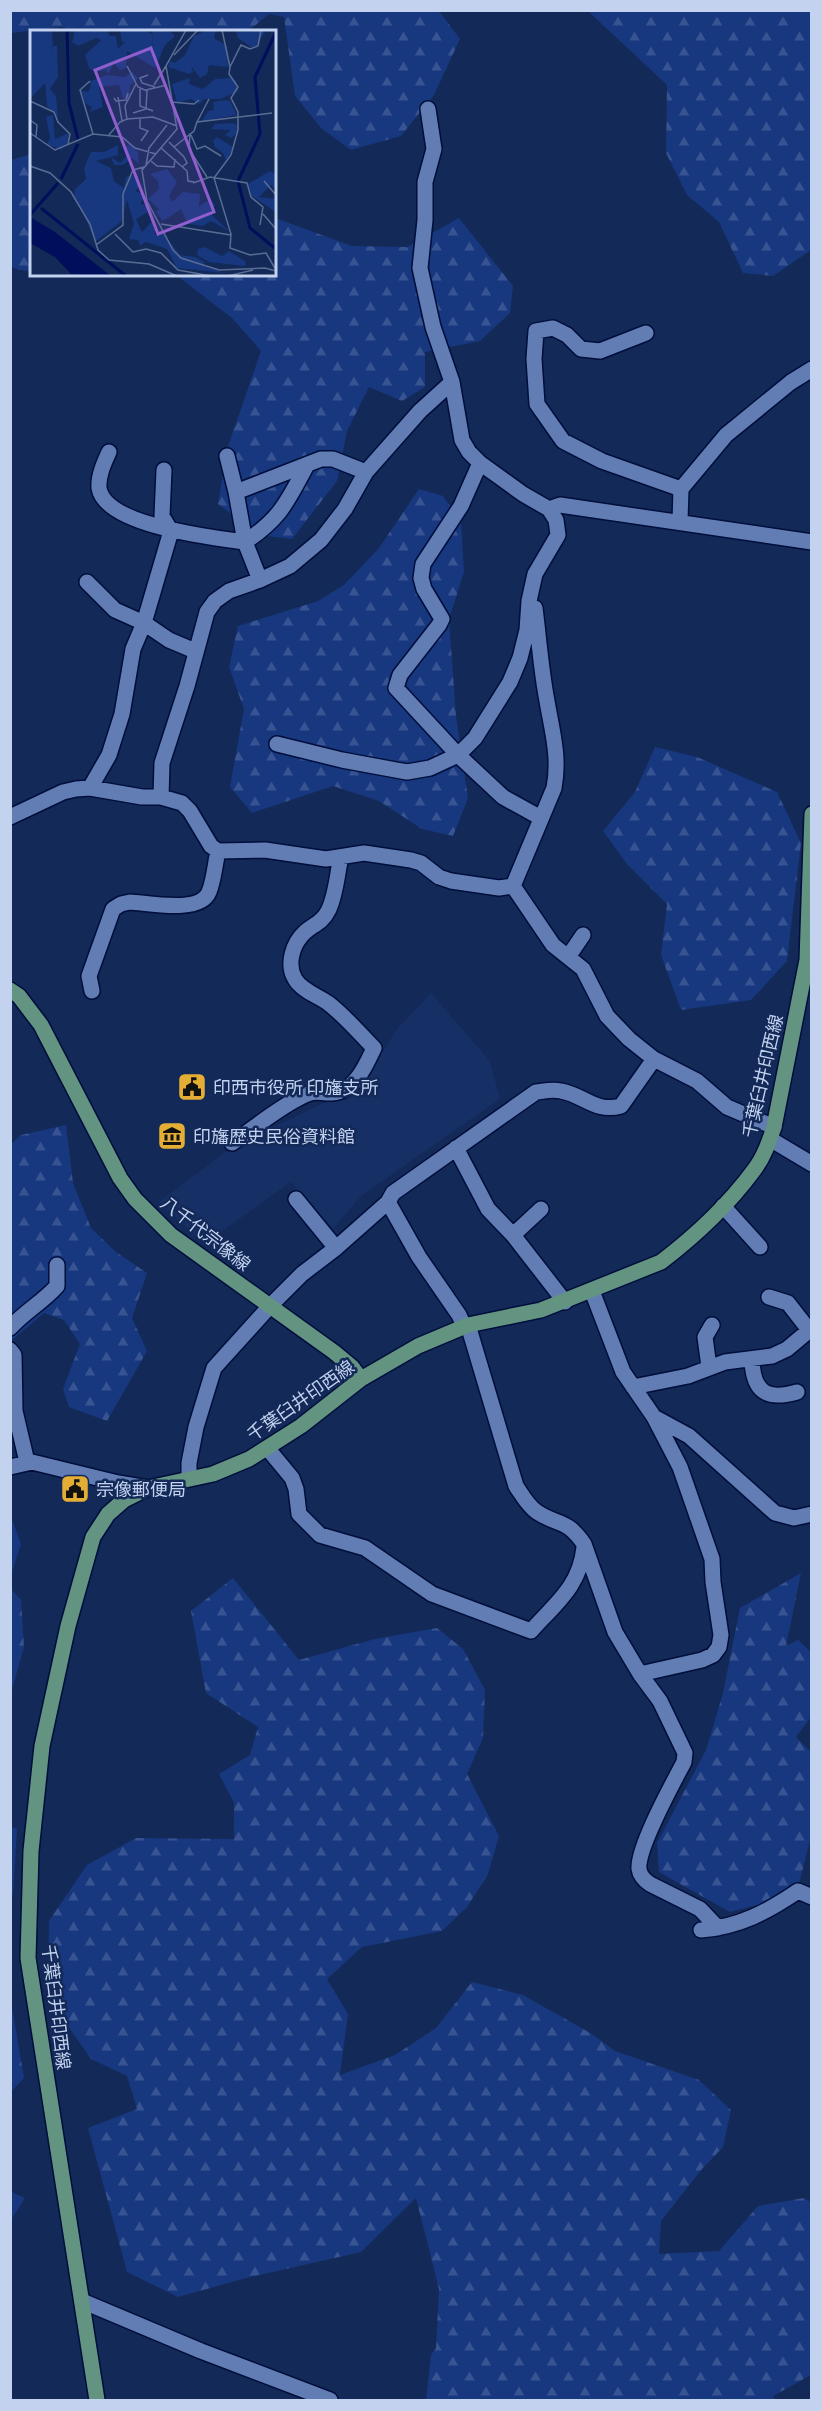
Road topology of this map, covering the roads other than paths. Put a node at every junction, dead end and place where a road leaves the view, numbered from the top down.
1 (428, 109) dead end
2 (646, 333) dead end
3 (812, 369) edge
4 (452, 382) junction
5 (109, 452) dead end
6 (227, 456) dead end
7 (480, 463) junction
8 (308, 465) junction
9 (164, 470) dead end
10 (366, 472) junction
11 (681, 489) junction
12 (236, 492) junction
13 (549, 509) junction
14 (680, 521) junction
15 (171, 531) junction
16 (812, 542) edge
17 (245, 543) junction
18 (260, 580) junction
19 (87, 582) dead end
20 (532, 586) junction
21 (144, 623) junction
22 (195, 651) junction
23 (277, 744) dead end
24 (458, 755) junction
25 (90, 788) junction
26 (161, 797) junction
27 (812, 814) edge
28 (10, 817) edge
29 (541, 818) junction
30 (218, 850) junction
31 (341, 858) junction
32 (513, 886) junction
33 (583, 934) dead end
34 (568, 957) junction
35 (92, 991) dead end
36 (13, 997) edge
37 (654, 1059) junction
38 (772, 1133) junction
39 (232, 1143) dead end
40 (456, 1148) junction
41 (812, 1164) edge
42 (296, 1199) dead end
43 (388, 1202) junction
44 (723, 1206) junction
45 (541, 1209) dead end
46 (513, 1235) junction
47 (760, 1247) dead end
48 (336, 1248) junction
49 (57, 1265) dead end
50 (592, 1291) junction
51 (769, 1297) dead end
52 (565, 1302) junction
53 (270, 1306) junction
54 (712, 1325) dead end
55 (466, 1326) junction
56 (10, 1328) edge
57 (811, 1329) edge
58 (10, 1350) edge
59 (752, 1360) junction
60 (709, 1367) junction
61 (361, 1379) junction
62 (633, 1387) junction
63 (797, 1392) dead end
64 (654, 1417) junction
65 (268, 1449) junction
66 (27, 1462) junction
67 (10, 1467) edge
68 (189, 1478) junction
69 (148, 1488) junction
70 (812, 1514) edge
71 (584, 1544) junction
72 (640, 1674) junction
73 (812, 1897) edge
74 (718, 1928) junction
75 (701, 1930) dead end
76 (82, 2301) junction
77 (97, 2400) edge
78 (330, 2400) edge

1 - 4 street
2 - 11 street
3 - 11 street
4 - 7 street
4 - 10 street
5 - 15 street
6 - 12 street
7 - 13 street
7 - 24 street
8 - 10 street
8 - 12 street
8 - 17 street
9 - 15 street
10 - 18 street
11 - 14 street
12 - 17 street
13 - 14 street
13 - 20 street
14 - 16 street
15 - 17 street
15 - 21 street
17 - 18 street
18 - 22 street
19 - 21 street
20 - 24 street
20 - 29 street
21 - 22 street
21 - 25 street
22 - 26 street
23 - 24 street
24 - 29 street
25 - 26 street
25 - 28 street
26 - 30 street
27 - 38 main road, 千葉臼井印西線
29 - 32 street
30 - 31 street
30 - 35 street
31 - 32 street
31 - 39 street
32 - 34 street
33 - 34 street
34 - 37 street
36 - 53 main road, 八千代宗像線
37 - 38 street
37 - 40 street
38 - 41 street
38 - 44 main road, 千葉臼井印西線
40 - 43 street
40 - 46 street
42 - 48 street
43 - 48 street
43 - 55 street
44 - 47 street
44 - 50 main road, 千葉臼井印西線
45 - 46 street
46 - 52 street
48 - 53 street
49 - 56 street
50 - 52 main road, 千葉臼井印西線
50 - 62 street
51 - 57 street
52 - 55 main road, 千葉臼井印西線
53 - 61 main road, 八千代宗像線
53 - 68 street
54 - 60 street
55 - 61 main road, 千葉臼井印西線
55 - 71 street
57 - 59 street
58 - 66 street
59 - 60 street
59 - 63 street
60 - 62 street
61 - 65 main road, 千葉臼井印西線
62 - 64 street
64 - 70 street
64 - 72 street
65 - 68 main road, 千葉臼井印西線
65 - 71 street
66 - 67 street
66 - 69 street
68 - 69 main road, 千葉臼井印西線
69 - 76 main road, 千葉臼井印西線
71 - 72 street
72 - 74 street
73 - 74 street
74 - 75 street
76 - 77 main road, 千葉臼井印西線
76 - 78 street

